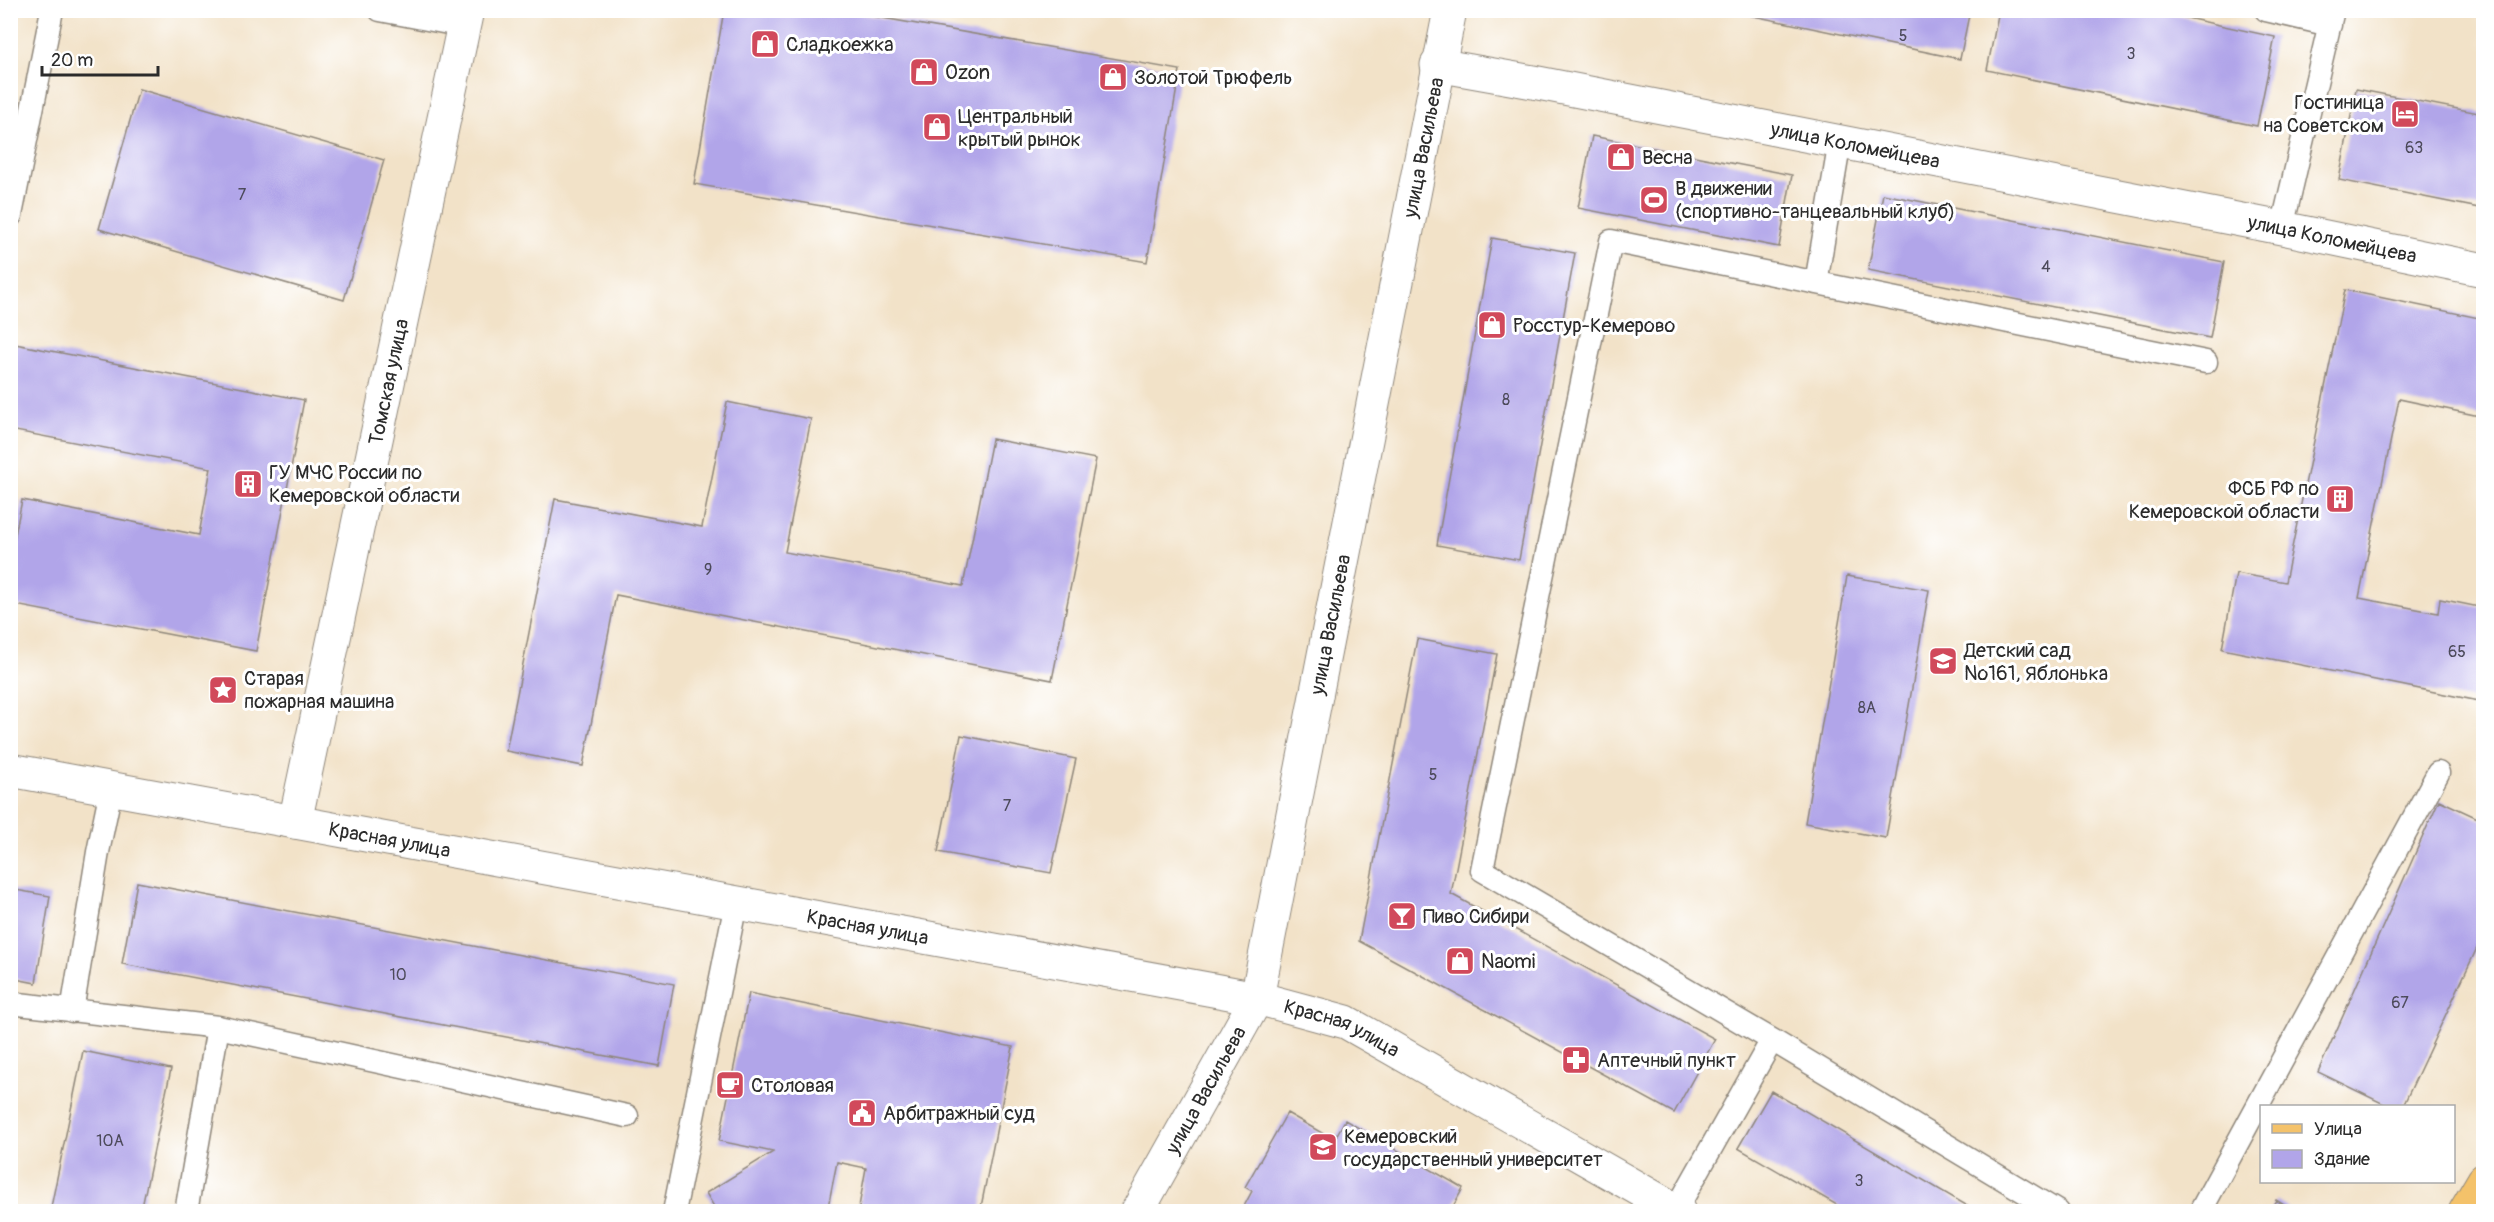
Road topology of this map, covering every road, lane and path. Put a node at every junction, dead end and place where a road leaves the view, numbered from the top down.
1 (52, 10) edge
2 (380, 10) edge
3 (1450, 10) edge
4 (2266, 10) edge
5 (2331, 18) edge
6 (465, 19) edge
7 (1437, 66) junction
8 (1840, 141) junction
9 (11, 215) edge
10 (2282, 228) junction
11 (2484, 270) edge
12 (1816, 283) junction
13 (2206, 362) dead end
14 (10, 770) edge
15 (2438, 773) dead end
16 (111, 789) junction
17 (295, 822) junction
18 (736, 903) junction
19 (1257, 998) junction
20 (10, 1003) edge
21 (72, 1011) junction
22 (218, 1027) junction
23 (1772, 1040) junction
24 (627, 1116) dead end
25 (2484, 1180) edge
26 (1678, 1211) edge
27 (186, 1212) edge
28 (674, 1212) edge
29 (1137, 1212) edge
30 (2058, 1212) edge
31 (2200, 1212) edge
32 (2465, 1212) edge

1 - 9 lane
2 - 6 lane
3 - 7 street, улица Васильева
4 - 5 lane
5 - 10 lane
6 - 17 street, Томская улица
7 - 8 street, улица Коломейцева
7 - 19 street, улица Васильева
8 - 10 street, улица Коломейцева
8 - 12 lane
10 - 11 street, улица Коломейцева
12 - 13 lane
12 - 23 lane
14 - 16 street, Красная улица
15 - 31 lane
16 - 17 street, Красная улица
16 - 21 lane
17 - 18 street, Красная улица
18 - 19 street, Красная улица
18 - 28 lane
19 - 26 street, Красная улица
19 - 29 street, улица Васильева
20 - 21 lane
21 - 22 lane
22 - 24 lane
22 - 27 lane
23 - 26 lane
23 - 30 lane
25 - 32 main road

